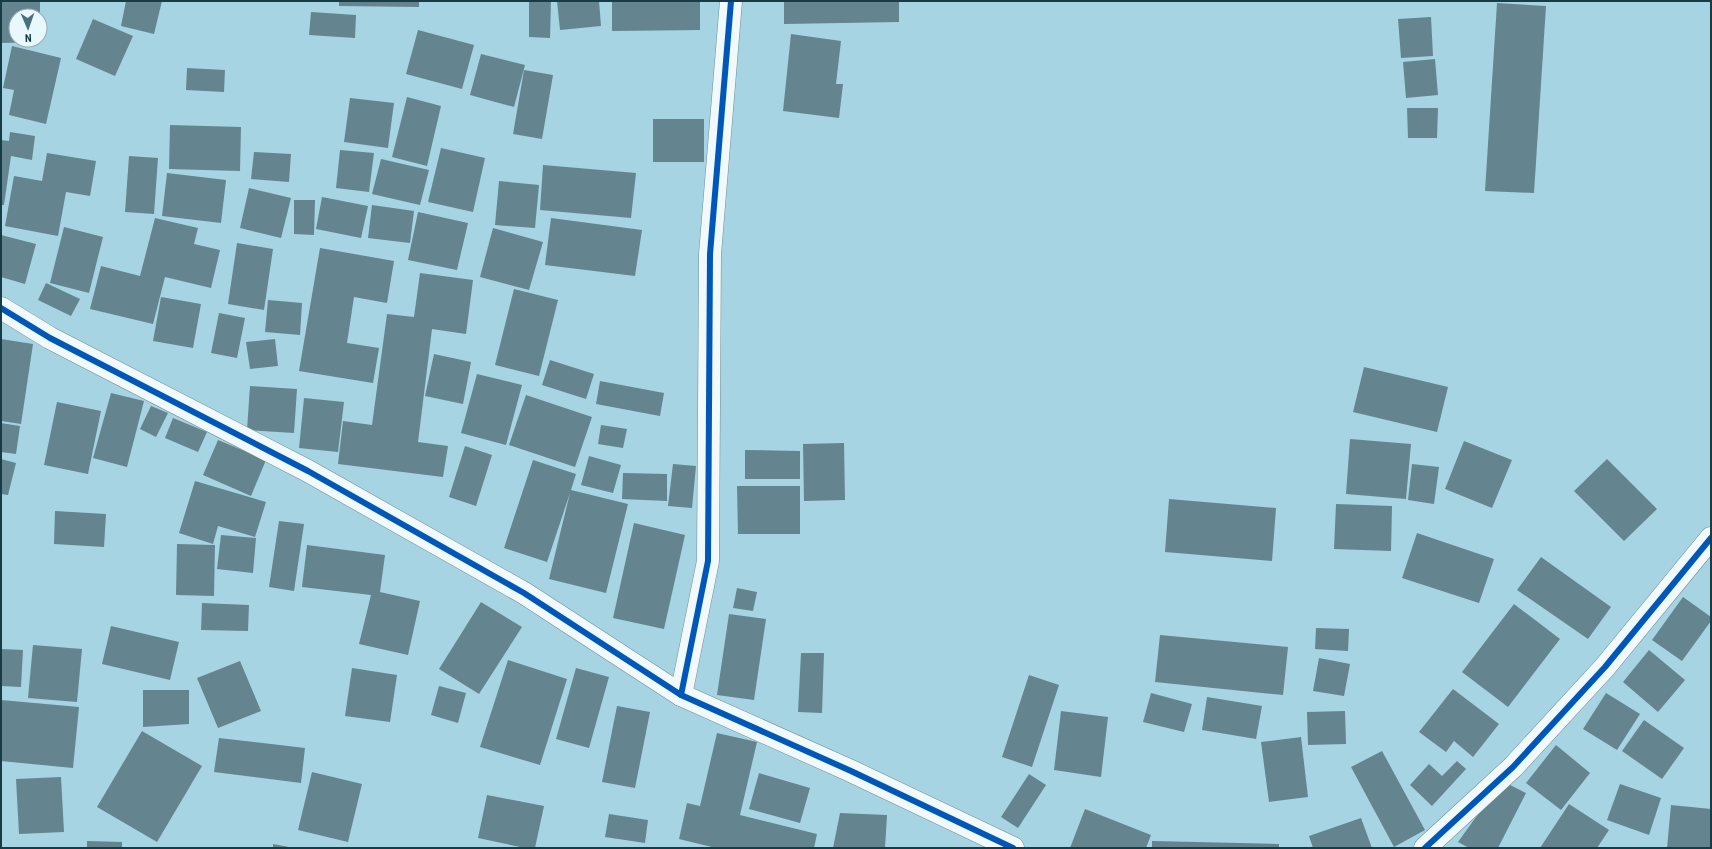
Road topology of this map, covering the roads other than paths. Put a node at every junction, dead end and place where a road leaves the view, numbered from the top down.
1 (731, 1) edge
2 (1, 308) edge
3 (1711, 538) edge
4 (681, 695) junction
5 (1013, 848) edge
6 (1425, 848) edge

1 - 4 street
2 - 4 street
3 - 6 street
4 - 5 street

